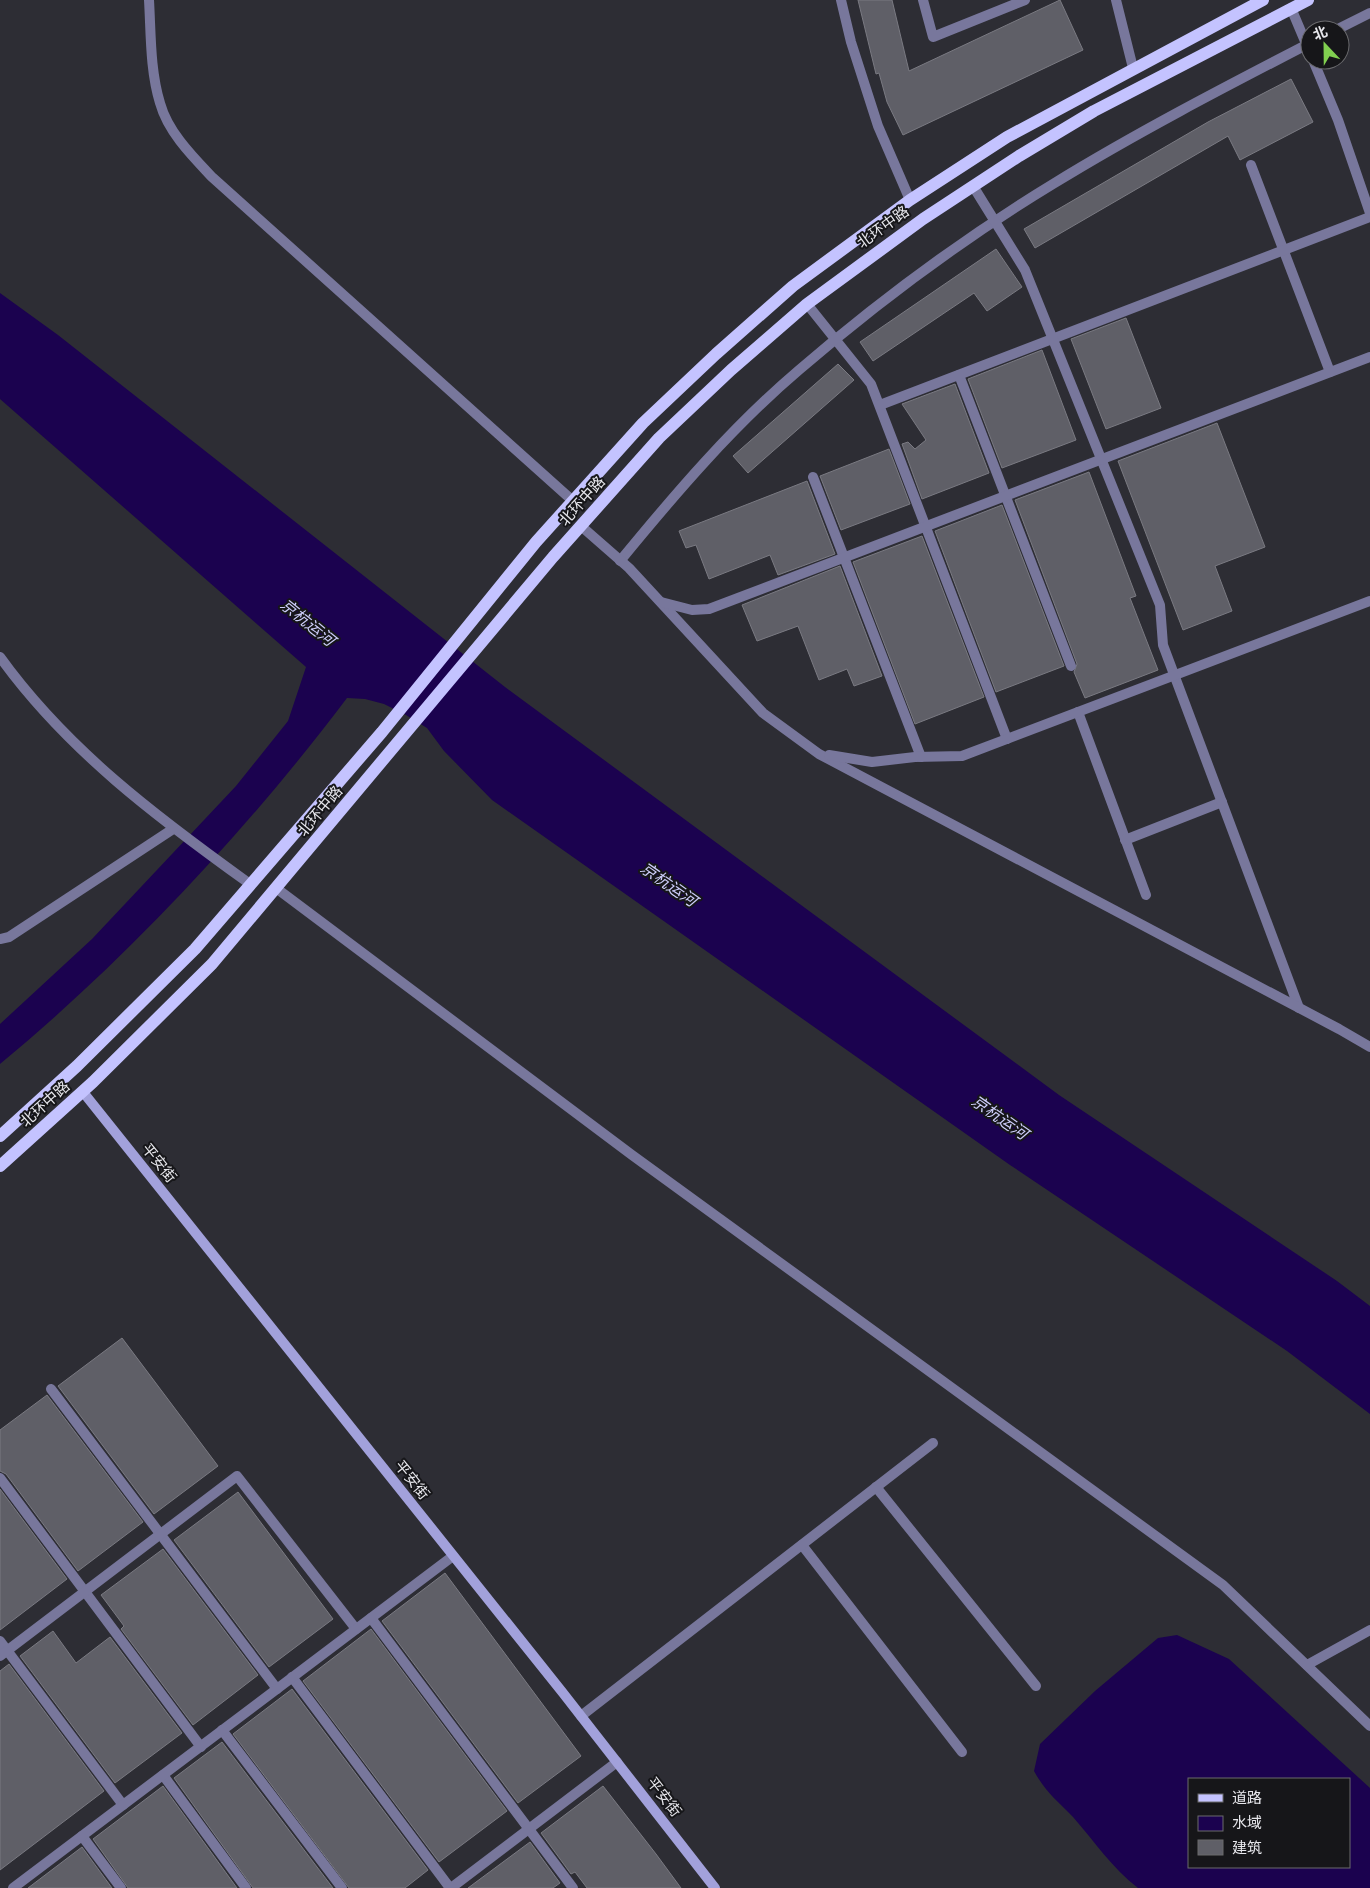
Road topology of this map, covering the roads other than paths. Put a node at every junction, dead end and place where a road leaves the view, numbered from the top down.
1 (149, 0) edge
2 (840, 0) edge
3 (923, 0) edge
4 (1025, 0) edge
5 (1116, 0) edge
6 (1263, 0) edge
7 (1308, 0) edge
8 (1292, 8) junction
9 (1370, 13) edge
10 (1350, 23) edge
11 (1300, 26) edge
12 (1300, 52) edge
13 (1133, 68) junction
14 (1317, 70) edge
15 (1251, 166) dead end
16 (973, 186) junction
17 (910, 200) junction
18 (1370, 213) edge
19 (1370, 217) edge
20 (995, 222) junction
21 (1283, 250) junction
22 (807, 304) junction
23 (837, 339) junction
24 (1053, 339) junction
25 (1370, 357) edge
26 (1330, 372) junction
27 (959, 375) junction
28 (880, 405) junction
29 (1102, 460) junction
30 (813, 477) dead end
31 (1006, 496) junction
32 (573, 501) junction
33 (581, 526) junction
34 (926, 526) junction
35 (844, 557) junction
36 (620, 561) junction
37 (1370, 601) edge
38 (660, 602) junction
39 (0, 657) edge
40 (1071, 666) dead end
41 (1174, 675) junction
42 (1078, 712) junction
43 (1007, 739) junction
44 (819, 754) junction
45 (921, 757) junction
46 (1222, 802) junction
47 (173, 828) junction
48 (1126, 840) junction
49 (250, 884) junction
50 (276, 888) junction
51 (1146, 895) dead end
52 (0, 938) edge
53 (1299, 1008) junction
54 (1370, 1047) edge
55 (83, 1092) junction
56 (0, 1136) edge
57 (0, 1166) edge
58 (51, 1389) dead end
59 (933, 1443) dead end
60 (0, 1478) edge
61 (876, 1487) junction
62 (160, 1534) junction
63 (802, 1545) junction
64 (454, 1556) junction
65 (85, 1591) junction
66 (371, 1618) junction
67 (356, 1630) junction
68 (1370, 1630) edge
69 (0, 1641) edge
70 (3, 1653) edge
71 (1307, 1665) junction
72 (292, 1677) junction
73 (1036, 1686) dead end
74 (277, 1689) junction
75 (581, 1716) junction
76 (1370, 1726) edge
77 (222, 1730) junction
78 (201, 1747) junction
79 (962, 1752) dead end
80 (617, 1762) junction
81 (163, 1775) junction
82 (123, 1805) junction
83 (529, 1829) junction
84 (82, 1836) junction
85 (13, 1888) edge
86 (121, 1888) edge
87 (246, 1888) edge
88 (342, 1888) edge
89 (451, 1888) edge
90 (573, 1888) edge
91 (715, 1888) edge

1 - 32 street
2 - 17 street
3 - 4 street
5 - 13 street
6 - 13 main road, 北环中路
7 - 8 main road, 北环中路
8 - 11 street
8 - 16 main road, 北环中路
9 - 10 street
12 - 20 street
13 - 17 main road, 北环中路
14 - 18 street
15 - 21 street
16 - 20 street
16 - 22 main road, 北环中路
17 - 32 main road, 北环中路
19 - 21 street
20 - 23 street
20 - 24 street
21 - 24 street
21 - 26 street
22 - 23 street
22 - 33 main road, 北环中路
23 - 28 street
23 - 36 street
24 - 27 street
24 - 29 street
25 - 26 street
26 - 29 street
27 - 28 street
27 - 31 street
28 - 34 street
29 - 31 street
29 - 41 street
30 - 35 street
31 - 34 street
31 - 40 street
32 - 49 main road, 北环中路
33 - 36 street
33 - 50 main road, 北环中路
34 - 35 street
34 - 43 street
35 - 38 street
35 - 45 street
36 - 38 street
37 - 41 street
38 - 44 street
39 - 47 street
41 - 42 street
41 - 46 street
42 - 43 street
42 - 48 street
43 - 45 street
44 - 45 street
44 - 53 street
46 - 48 street
46 - 53 street
47 - 49 street
47 - 52 street
48 - 51 street
49 - 56 main road, 北环中路
50 - 55 main road, 北环中路
50 - 71 street
53 - 54 street
55 - 57 main road, 北环中路
55 - 64 street, 平安街
58 - 62 street
59 - 61 street
60 - 65 street
61 - 63 street
61 - 73 street
62 - 65 street
62 - 67 street
62 - 74 street
63 - 75 street
63 - 79 street
64 - 66 street
64 - 75 street, 平安街
65 - 70 street
65 - 78 street
66 - 67 street
66 - 83 street
67 - 72 street
68 - 71 street
69 - 70 street
70 - 82 street
71 - 76 street
72 - 74 street
72 - 89 street
74 - 77 street
75 - 80 street, 平安街
77 - 78 street
77 - 88 street
78 - 81 street
80 - 83 street
80 - 91 street, 平安街
81 - 82 street
81 - 87 street
82 - 84 street
83 - 89 street
83 - 90 street
84 - 85 street
84 - 86 street

